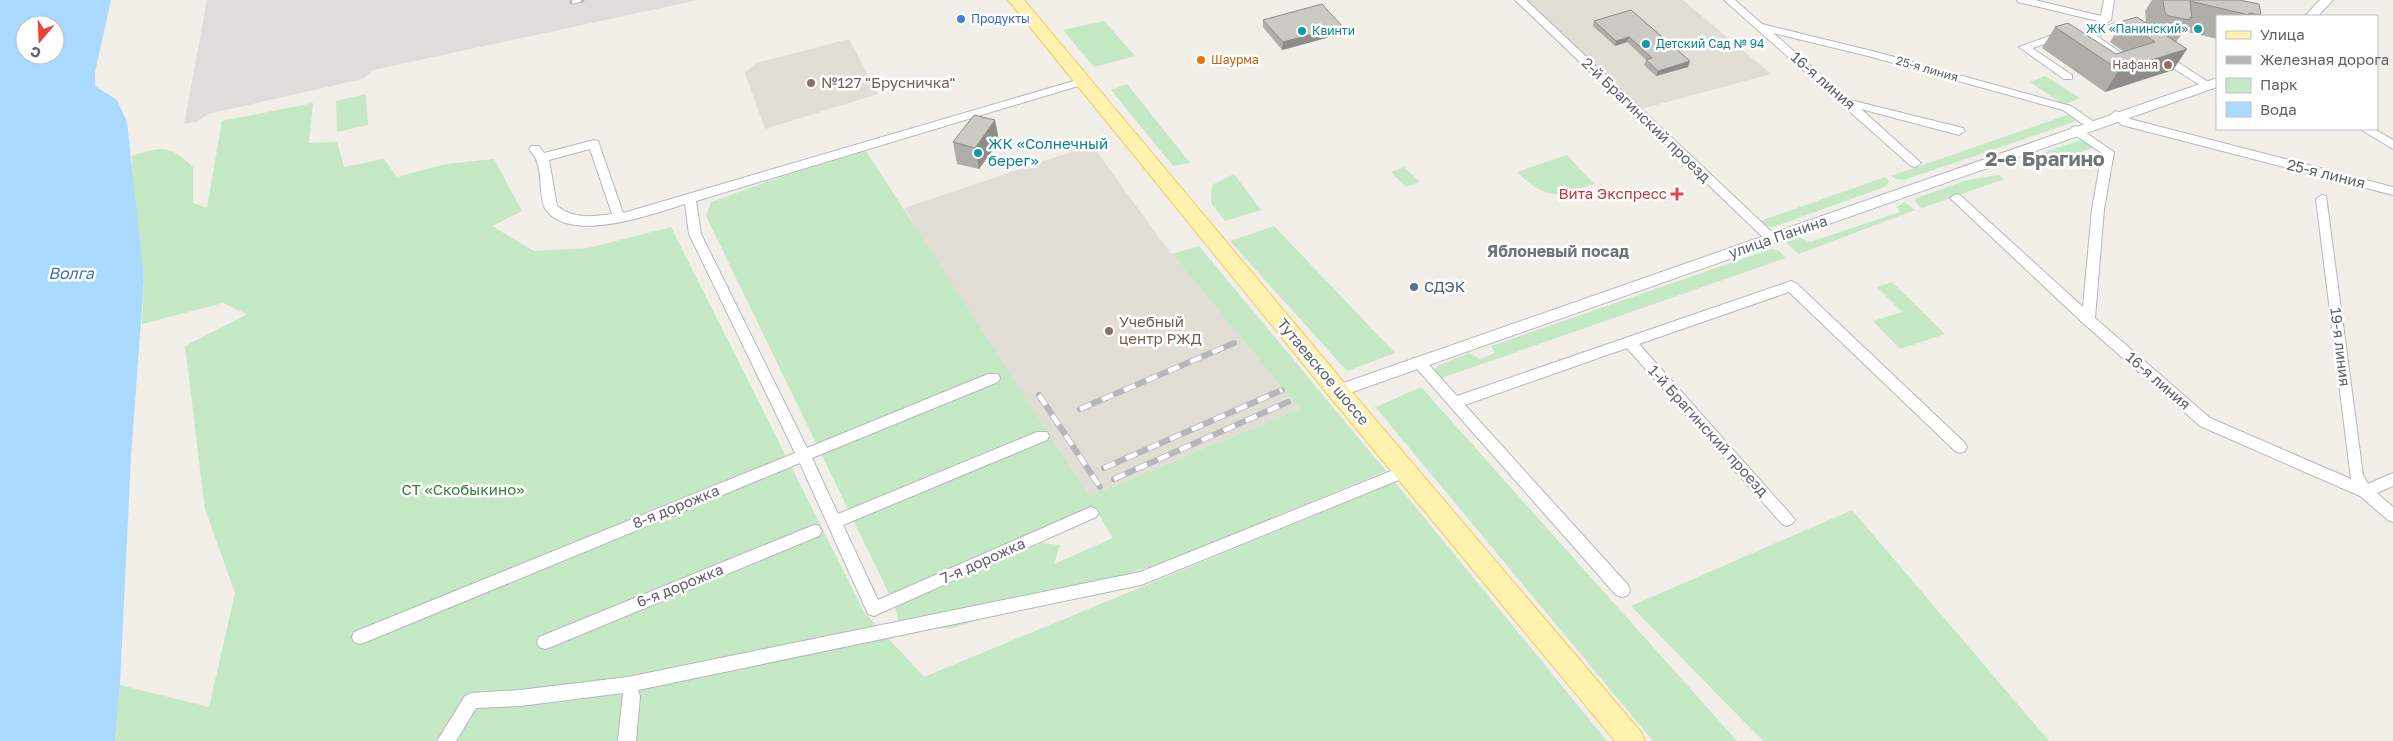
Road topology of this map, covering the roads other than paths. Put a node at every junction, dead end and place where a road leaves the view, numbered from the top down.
1 (1016, 0) edge
2 (1520, 0) edge
3 (1729, 0) edge
4 (2022, 0) edge
5 (2109, 0) edge
6 (2327, 0) edge
7 (2312, 15) edge
8 (1758, 26) junction
9 (2071, 47) edge
10 (2095, 63) edge
11 (2068, 77) dead end
12 (1084, 81) junction
13 (2212, 83) edge
14 (1847, 102) junction
15 (2116, 115) junction
16 (2091, 124) junction
17 (2076, 130) junction
18 (2368, 130) edge
19 (1959, 131) dead end
20 (2393, 145) edge
21 (1915, 164) dead end
22 (2393, 191) edge
23 (1956, 198) dead end
24 (690, 199) junction
25 (2322, 200) dead end
26 (619, 218) junction
27 (1772, 239) junction
28 (2088, 320) junction
29 (1628, 342) junction
30 (1418, 362) junction
31 (993, 378) dead end
32 (1338, 391) junction
33 (1454, 403) junction
34 (1042, 436) dead end
35 (1960, 447) dead end
36 (803, 455) junction
37 (1406, 472) junction
38 (2393, 479) edge
39 (2365, 492) junction
40 (1091, 513) dead end
41 (2393, 516) edge
42 (1787, 520) dead end
43 (834, 522) junction
44 (814, 531) dead end
45 (1622, 590) dead end
46 (360, 638) dead end
47 (545, 642) dead end
48 (628, 685) junction
49 (446, 741) edge
50 (627, 741) edge
51 (1632, 741) edge

1 - 12 main road, Тутаевское шоссе
2 - 27 street, 2-й Брагинский проезд
3 - 8 street, 16-я линия
4 - 5 street
6 - 7 street
8 - 14 street, 16-я линия
8 - 16 street, 25-я линия
9 - 11 street
10 - 13 street
12 - 24 street
12 - 32 main road, Тутаевское шоссе
13 - 15 street, улица Панина
14 - 19 street
14 - 21 street, 16-я линия
15 - 16 street, улица Панина
15 - 22 street, 25-я линия
16 - 17 street, улица Панина
17 - 27 street, улица Панина
17 - 28 street
18 - 20 street
23 - 28 street, 16-я линия
24 - 26 street
24 - 36 street
25 - 39 street, 19-я линия
26 - 26 street
27 - 30 street, улица Панина
28 - 39 street, 16-я линия
29 - 33 street
29 - 35 street
29 - 42 street, 1-й Брагинский проезд
30 - 32 street, улица Панина
30 - 33 street
31 - 36 street, 8-я дорожка
32 - 37 main road, Тутаевское шоссе
33 - 45 street
34 - 43 street
36 - 43 street
36 - 46 street, 8-я дорожка
37 - 48 street
37 - 51 main road, Тутаевское шоссе
38 - 39 street
39 - 41 street, 16-я линия
40 - 43 street, 7-я дорожка
44 - 47 street, 6-я дорожка
48 - 49 street
48 - 50 street

